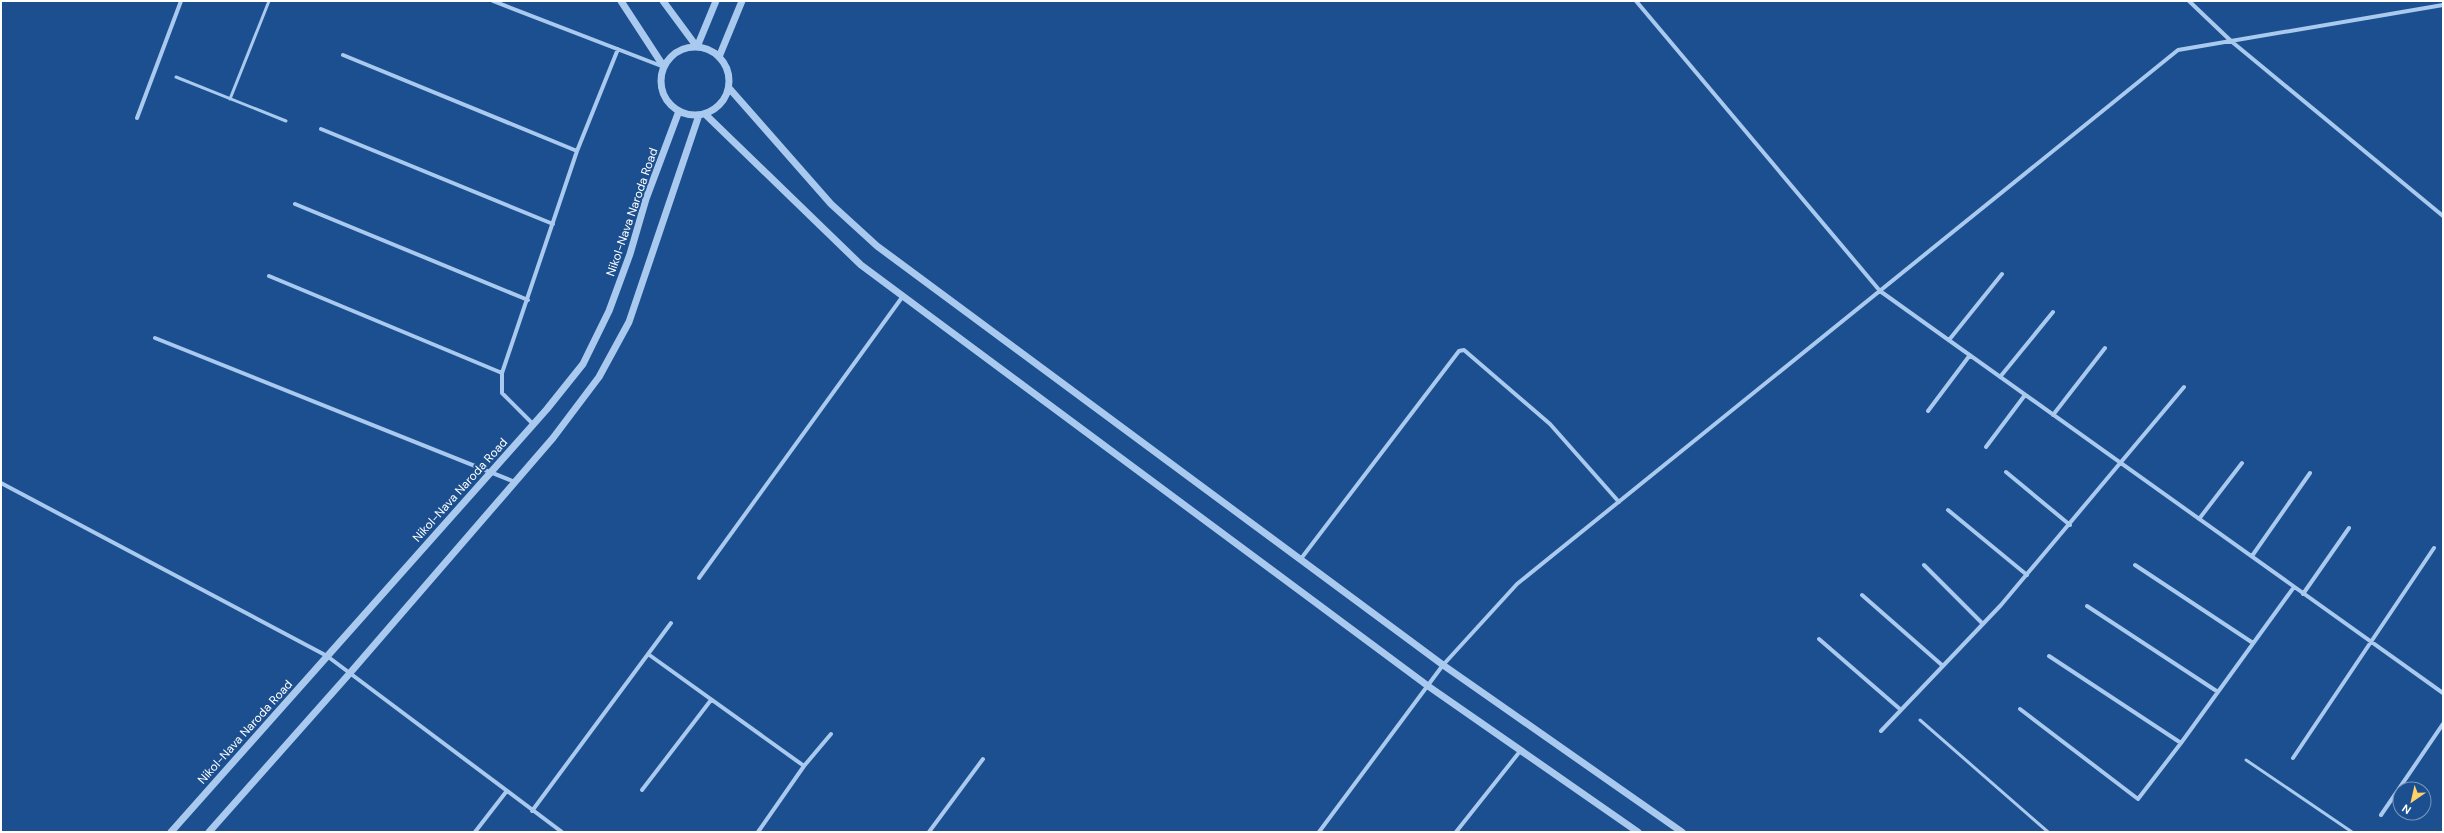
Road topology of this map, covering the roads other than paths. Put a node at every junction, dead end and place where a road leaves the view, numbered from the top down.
1 (181, 1) edge
2 (269, 1) edge
3 (493, 1) edge
4 (621, 1) edge
5 (663, 1) edge
6 (716, 1) edge
7 (742, 1) edge
8 (1636, 1) edge
9 (2188, 1) edge
10 (2443, 5) edge
11 (2231, 41) junction
12 (697, 47) junction
13 (618, 49) junction
14 (343, 55) dead end
15 (719, 57) junction
16 (664, 68) junction
17 (176, 77) dead end
18 (729, 88) junction
19 (230, 99) junction
20 (679, 111) junction
21 (702, 114) junction
22 (137, 118) dead end
23 (286, 121) dead end
24 (321, 129) dead end
25 (577, 151) junction
26 (295, 204) dead end
27 (2443, 216) edge
28 (553, 224) junction
29 (2002, 274) dead end
30 (269, 276) dead end
31 (1880, 291) junction
32 (903, 296) junction
33 (528, 300) junction
34 (2052, 312) dead end
35 (155, 338) dead end
36 (1949, 340) junction
37 (2105, 348) dead end
38 (1970, 355) junction
39 (502, 374) junction
40 (2000, 377) junction
41 (2184, 387) dead end
42 (2025, 395) junction
43 (1928, 410) dead end
44 (2053, 414) junction
45 (534, 425) junction
46 (1986, 447) dead end
47 (2242, 463) dead end
48 (2122, 464) junction
49 (491, 472) junction
50 (2006, 472) dead end
51 (2310, 473) dead end
52 (515, 482) junction
53 (1, 483) edge
54 (1619, 502) junction
55 (1948, 510) dead end
56 (2199, 519) junction
57 (2070, 524) junction
58 (2350, 528) dead end
59 (2434, 548) dead end
60 (2252, 556) junction
61 (1300, 560) junction
62 (1924, 565) dead end
63 (2135, 565) dead end
64 (2027, 575) junction
65 (698, 578) dead end
66 (2294, 587) junction
67 (2303, 594) junction
68 (1862, 595) dead end
69 (2086, 606) dead end
70 (671, 623) dead end
71 (1984, 624) junction
72 (1819, 638) dead end
73 (2253, 643) junction
74 (2372, 643) junction
75 (648, 654) junction
76 (327, 656) junction
77 (2049, 656) dead end
78 (1443, 665) junction
79 (1943, 666) junction
80 (350, 673) junction
81 (1428, 686) junction
82 (2218, 692) junction
83 (2443, 693) edge
84 (711, 700) junction
85 (2020, 708) dead end
86 (1901, 710) junction
87 (1920, 720) dead end
88 (2443, 724) edge
89 (1880, 731) dead end
90 (831, 734) dead end
91 (2182, 743) junction
92 (1521, 750) junction
93 (2293, 758) dead end
94 (983, 759) dead end
95 (2246, 760) dead end
96 (804, 766) junction
97 (642, 790) dead end
98 (506, 792) junction
99 (532, 811) junction
100 (2381, 816) dead end
101 (171, 832) edge
102 (209, 832) edge
103 (475, 832) edge
104 (562, 832) edge
105 (758, 832) edge
106 (929, 832) edge
107 (1319, 832) edge
108 (1456, 832) edge
109 (1638, 832) edge
110 (1682, 832) edge
111 (2048, 832) edge
112 (2352, 832) edge

1 - 22 street
2 - 19 lane
3 - 13 street
4 - 16 street
5 - 12 street
6 - 12 street
7 - 15 street
8 - 31 street
9 - 11 street
10 - 11 street
11 - 27 street
11 - 31 street
12 - 15 street
12 - 16 street
13 - 16 street
13 - 25 street
14 - 25 street
15 - 18 street
16 - 20 street
17 - 19 lane
18 - 21 street
18 - 61 street
19 - 23 lane
20 - 21 street
20 - 45 street, Nikol-Nava Naroda Road
21 - 32 street
21 - 52 street
24 - 28 street
25 - 28 street
26 - 33 street
28 - 33 street
29 - 36 street
30 - 39 street
31 - 36 street
31 - 54 street
32 - 65 street
32 - 81 street
33 - 39 street
34 - 40 street
35 - 49 street
36 - 38 street
37 - 44 street
38 - 40 street
38 - 43 street
39 - 45 street
40 - 42 street
41 - 48 street
42 - 44 street
42 - 46 street
44 - 48 street
45 - 49 street, Nikol-Nava Naroda Road
47 - 56 street
48 - 56 street
48 - 57 street
49 - 52 street
49 - 76 street, Nikol-Nava Naroda Road
50 - 57 street
51 - 60 street
52 - 80 street
53 - 76 street
54 - 61 street
54 - 78 street
55 - 64 street
56 - 60 street
57 - 64 street
58 - 67 street
59 - 74 street
60 - 66 street
61 - 78 street
62 - 71 street
63 - 73 street
64 - 71 street
66 - 67 street
66 - 73 street
67 - 74 street
68 - 79 street
69 - 82 street
70 - 75 street
71 - 79 street
72 - 86 street
73 - 82 street
74 - 83 street
74 - 93 street
75 - 84 street
75 - 99 street
76 - 80 street
76 - 101 street, Nikol-Nava Naroda Road
77 - 91 street
78 - 81 street
78 - 110 street
79 - 86 street
80 - 98 street
80 - 102 street
81 - 92 street
81 - 107 street
82 - 91 street
84 - 96 street
84 - 97 street
85 - 91 street
86 - 89 street
87 - 111 lane
88 - 100 street
90 - 96 street
92 - 108 street
92 - 109 street
94 - 106 street
95 - 112 lane
96 - 105 street
98 - 99 street
98 - 103 street
99 - 104 street

